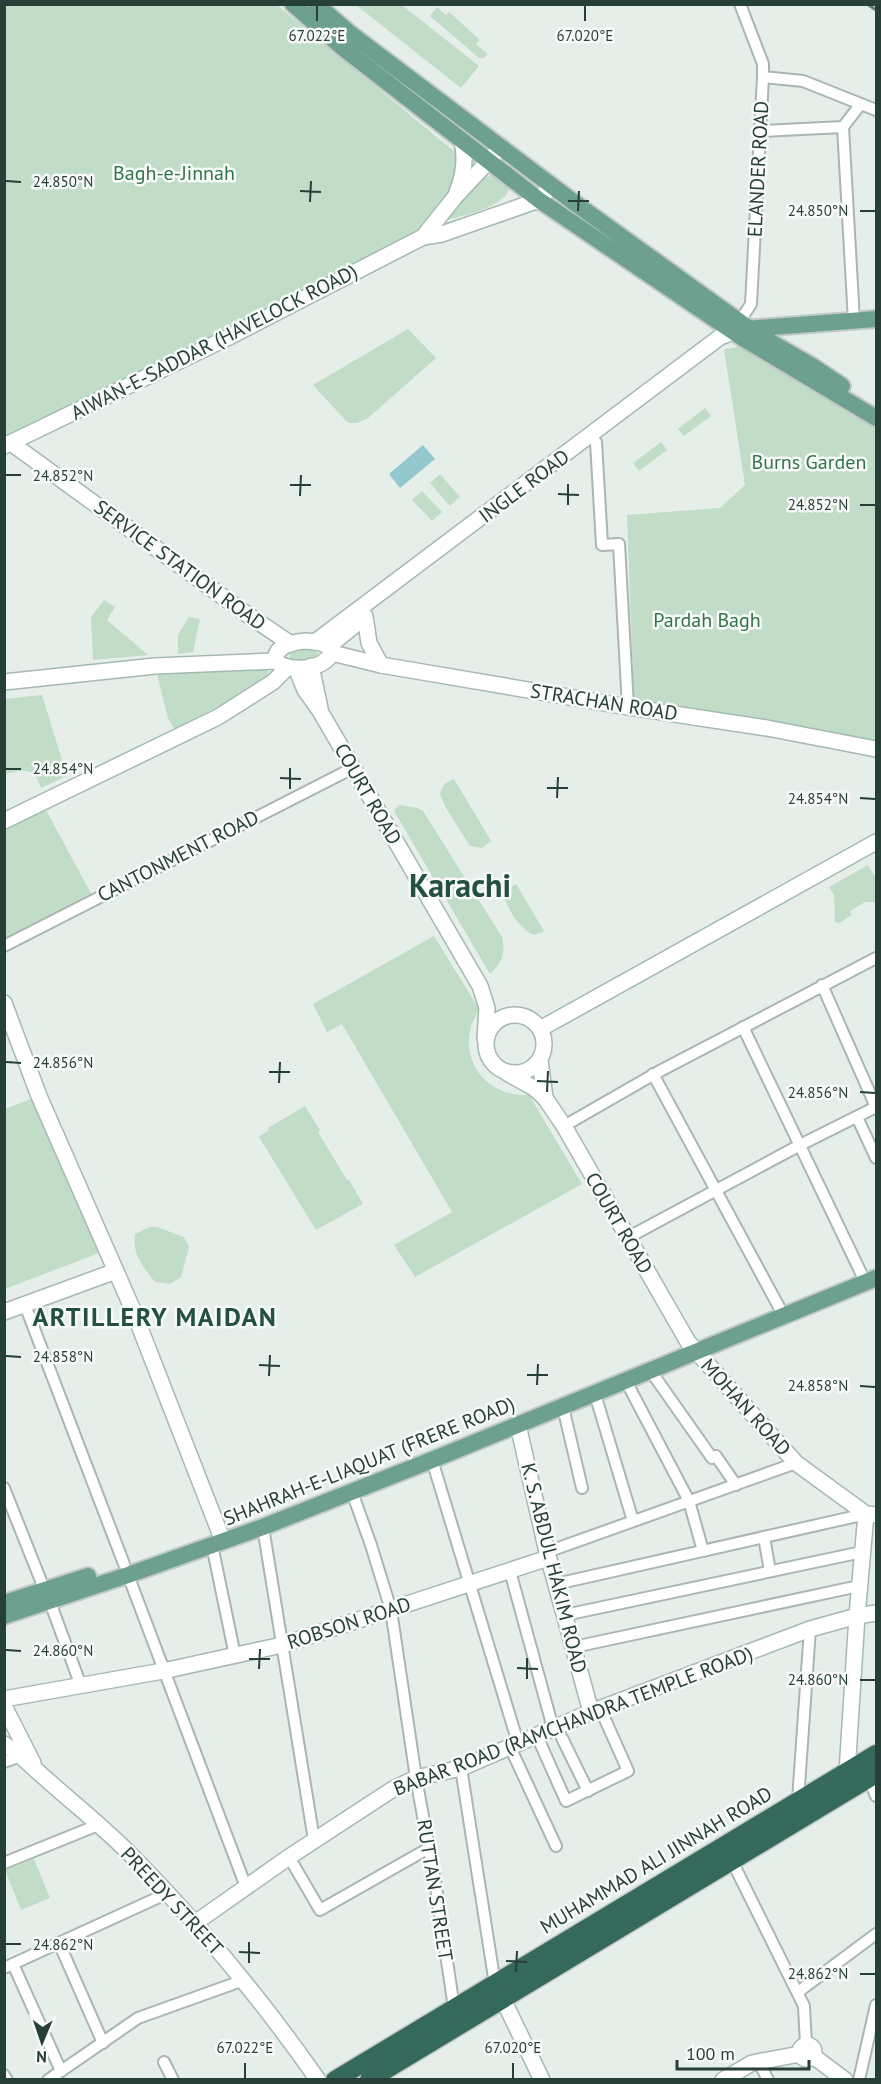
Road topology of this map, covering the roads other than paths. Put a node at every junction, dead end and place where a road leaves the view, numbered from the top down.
1 (293, 4) edge
2 (316, 4) edge
3 (740, 4) edge
4 (763, 77) junction
5 (860, 105) junction
6 (876, 110) edge
7 (843, 127) junction
8 (761, 131) junction
9 (462, 141) junction
10 (500, 148) junction
11 (488, 161) junction
12 (551, 186) junction
13 (455, 197) junction
14 (539, 200) junction
15 (423, 237) junction
16 (876, 319) edge
17 (854, 321) junction
18 (876, 329) edge
19 (745, 331) junction
20 (876, 408) edge
21 (876, 418) edge
22 (596, 442) junction
23 (8, 445) edge
24 (365, 616) junction
25 (325, 647) junction
26 (290, 659) junction
27 (381, 665) junction
28 (4, 682) edge
29 (628, 707) junction
30 (876, 749) edge
31 (353, 768) junction
32 (4, 821) edge
33 (876, 842) edge
34 (4, 946) edge
35 (876, 957) edge
36 (822, 985) junction
37 (480, 986) junction
38 (4, 1003) edge
39 (516, 1014) junction
40 (743, 1027) junction
41 (540, 1029) junction
42 (485, 1039) junction
43 (540, 1060) junction
44 (504, 1071) junction
45 (653, 1074) junction
46 (545, 1098) junction
47 (876, 1107) edge
48 (857, 1117) junction
49 (564, 1126) junction
50 (800, 1145) junction
51 (876, 1158) edge
52 (717, 1190) junction
53 (627, 1238) junction
54 (116, 1270) junction
55 (872, 1274) edge
56 (25, 1305) junction
57 (778, 1307) junction
58 (4, 1312) edge
59 (692, 1347) junction
60 (650, 1370) junction
61 (626, 1381) junction
62 (595, 1394) junction
63 (563, 1407) junction
64 (518, 1425) junction
65 (432, 1460) junction
66 (796, 1463) junction
67 (736, 1485) junction
68 (4, 1488) edge
69 (582, 1488) dead end
70 (352, 1491) junction
71 (689, 1501) junction
72 (871, 1514) edge
73 (633, 1521) junction
74 (263, 1527) junction
75 (764, 1537) junction
76 (218, 1539) junction
77 (703, 1551) junction
78 (862, 1552) junction
79 (548, 1555) junction
80 (126, 1570) junction
81 (510, 1571) junction
82 (770, 1571) junction
83 (470, 1584) junction
84 (556, 1584) junction
85 (859, 1586) junction
86 (47, 1596) junction
87 (4, 1604) edge
88 (391, 1610) junction
89 (876, 1613) edge
90 (565, 1615) junction
91 (4, 1616) edge
92 (856, 1616) junction
93 (810, 1629) junction
94 (282, 1645) junction
95 (574, 1647) junction
96 (235, 1656) junction
97 (163, 1671) junction
98 (81, 1686) junction
99 (4, 1699) edge
100 (4, 1706) edge
101 (596, 1710) junction
102 (557, 1733) junction
103 (4, 1744) edge
104 (514, 1745) junction
105 (541, 1745) dead end
106 (876, 1754) edge
107 (21, 1756) junction
108 (4, 1762) edge
109 (461, 1768) junction
110 (846, 1772) junction
111 (39, 1773) junction
112 (416, 1778) junction
113 (874, 1783) edge
114 (588, 1791) junction
115 (798, 1800) junction
116 (98, 1825) junction
117 (314, 1840) junction
118 (556, 1846) dead end
119 (429, 1848) junction
120 (289, 1857) junction
121 (732, 1862) junction
122 (4, 1863) edge
123 (246, 1887) junction
124 (168, 1893) junction
125 (195, 1923) junction
126 (876, 1934) edge
127 (58, 1943) junction
128 (9, 1966) edge
129 (244, 1980) junction
130 (499, 1991) junction
131 (798, 1992) junction
132 (876, 2005) edge
133 (454, 2008) junction
134 (103, 2043) junction
135 (806, 2051) junction
136 (164, 2062) dead end
137 (759, 2062) junction
138 (61, 2071) junction
139 (4, 2075) edge
140 (7, 2079) edge
141 (48, 2079) edge
142 (173, 2079) edge
143 (318, 2079) edge
144 (335, 2079) edge
145 (369, 2079) edge
146 (542, 2079) edge
147 (723, 2079) edge
148 (768, 2079) edge
149 (845, 2079) edge
150 (859, 2079) edge

1 - 9 main road
2 - 10 main road
3 - 4 street, ELANDER ROAD
4 - 5 street
4 - 8 street, ELANDER ROAD
5 - 6 street
5 - 7 street
7 - 8 street
7 - 17 street
8 - 19 street, ELANDER ROAD
9 - 11 main road
9 - 13 main road
10 - 11 main road, AIWAN-E-SADDAR (HAVELOCK ROAD)
10 - 12 main road
11 - 13 main road, AIWAN-E-SADDAR (HAVELOCK ROAD)
11 - 14 main road
12 - 14 main road
12 - 19 main road
13 - 15 main road, AIWAN-E-SADDAR (HAVELOCK ROAD)
14 - 15 main road, AIWAN-E-SADDAR (HAVELOCK ROAD)
14 - 19 main road
15 - 23 main road, AIWAN-E-SADDAR (HAVELOCK ROAD)
16 - 17 main road
17 - 19 main road
18 - 19 main road
19 - 20 main road
19 - 21 main road
19 - 22 main road, INGLE ROAD
19 - 25 main road, INGLE ROAD
22 - 24 main road, INGLE ROAD
22 - 29 street
23 - 26 main road, SERVICE STATION ROAD
24 - 25 main road, INGLE ROAD
24 - 27 main road
25 - 26 main road
25 - 26 main road
25 - 27 main road, STRACHAN ROAD
26 - 28 main road
26 - 31 main road, COURT ROAD
26 - 32 main road
27 - 29 main road, STRACHAN ROAD
29 - 30 main road, STRACHAN ROAD
31 - 34 street, CANTONMENT ROAD
31 - 37 main road, COURT ROAD
33 - 41 main road
35 - 36 street
36 - 40 street
36 - 47 street
37 - 39 main road
37 - 42 main road, COURT ROAD
38 - 54 main road
39 - 41 main road
39 - 42 main road
40 - 45 street
40 - 50 street
41 - 43 main road
42 - 44 main road
43 - 44 main road
43 - 46 main road, COURT ROAD
44 - 46 main road
45 - 49 street
45 - 52 street
46 - 49 main road, COURT ROAD
47 - 48 street
48 - 50 street
48 - 51 street
49 - 53 main road, COURT ROAD
50 - 52 street
50 - 55 street
52 - 53 street
52 - 57 street
53 - 59 main road, COURT ROAD
54 - 56 main road
54 - 76 main road
55 - 57 main road, SHAHRAH-E-LIAQUAT (FRERE ROAD)
55 - 59 main road, SHAHRAH-E-LIAQUAT (FRERE ROAD)
56 - 58 main road
56 - 80 street
57 - 59 main road, SHAHRAH-E-LIAQUAT (FRERE ROAD)
59 - 60 main road, SHAHRAH-E-LIAQUAT (FRERE ROAD)
59 - 66 main road, MOHAN ROAD
59 - 76 main road, SHAHRAH-E-LIAQUAT (FRERE ROAD)
60 - 61 main road, SHAHRAH-E-LIAQUAT (FRERE ROAD)
60 - 67 street
61 - 62 main road, SHAHRAH-E-LIAQUAT (FRERE ROAD)
61 - 71 street
62 - 63 main road, SHAHRAH-E-LIAQUAT (FRERE ROAD)
62 - 73 street
63 - 64 main road, SHAHRAH-E-LIAQUAT (FRERE ROAD)
63 - 69 street
64 - 65 main road, SHAHRAH-E-LIAQUAT (FRERE ROAD)
64 - 79 main road, K. S. ABDUL HAKIM ROAD
65 - 70 main road, SHAHRAH-E-LIAQUAT (FRERE ROAD)
65 - 83 street
66 - 67 street, ROBSON ROAD
66 - 72 main road
67 - 71 street, ROBSON ROAD
68 - 86 street
70 - 74 main road, SHAHRAH-E-LIAQUAT (FRERE ROAD)
70 - 88 street, RUTTAN STREET
71 - 73 street, ROBSON ROAD
71 - 77 street
72 - 75 street
72 - 78 main road
73 - 79 street, ROBSON ROAD
74 - 76 main road, SHAHRAH-E-LIAQUAT (FRERE ROAD)
74 - 94 street
75 - 77 street
75 - 82 street
76 - 80 main road, SHAHRAH-E-LIAQUAT (FRERE ROAD)
76 - 96 street
77 - 84 street
78 - 82 street
78 - 85 main road
79 - 81 main road, ROBSON ROAD
79 - 84 main road, K. S. ABDUL HAKIM ROAD
80 - 86 main road, SHAHRAH-E-LIAQUAT (FRERE ROAD)
80 - 97 street
81 - 83 main road, ROBSON ROAD
81 - 102 street
82 - 90 street
83 - 88 main road, ROBSON ROAD
83 - 104 street
84 - 90 main road, K. S. ABDUL HAKIM ROAD
85 - 92 main road
85 - 95 street
86 - 87 main road, SHAHRAH-E-LIAQUAT (FRERE ROAD)
86 - 91 main road, SHAHRAH-E-LIAQUAT (FRERE ROAD)
86 - 98 street
88 - 94 main road, ROBSON ROAD
88 - 112 street, RUTTAN STREET
89 - 92 main road, BABAR ROAD (RAMCHANDRA TEMPLE ROAD)
90 - 95 main road, K. S. ABDUL HAKIM ROAD
92 - 93 main road, BABAR ROAD (RAMCHANDRA TEMPLE ROAD)
92 - 110 main road
93 - 101 main road, BABAR ROAD (RAMCHANDRA TEMPLE ROAD)
93 - 115 street
94 - 96 main road, ROBSON ROAD
94 - 117 street
95 - 101 main road, K. S. ABDUL HAKIM ROAD
96 - 97 main road, ROBSON ROAD
97 - 98 main road, ROBSON ROAD
97 - 123 street
98 - 99 main road, ROBSON ROAD
100 - 111 main road
101 - 102 main road, BABAR ROAD (RAMCHANDRA TEMPLE ROAD)
101 - 114 street, K. S. ABDUL HAKIM ROAD
102 - 104 main road, BABAR ROAD (RAMCHANDRA TEMPLE ROAD)
102 - 114 street
103 - 107 main road, PREEDY STREET
104 - 109 main road, BABAR ROAD (RAMCHANDRA TEMPLE ROAD)
104 - 118 street
105 - 114 street
106 - 110 highway, MUHAMMAD ALI JINNAH ROAD
107 - 108 street
107 - 111 main road, PREEDY STREET
109 - 112 main road, BABAR ROAD (RAMCHANDRA TEMPLE ROAD)
109 - 130 street
110 - 115 highway, MUHAMMAD ALI JINNAH ROAD
111 - 116 main road, PREEDY STREET
112 - 117 main road, BABAR ROAD (RAMCHANDRA TEMPLE ROAD)
112 - 119 street, RUTTAN STREET
113 - 121 highway, MUHAMMAD ALI JINNAH ROAD
115 - 130 highway, MUHAMMAD ALI JINNAH ROAD
116 - 122 street
116 - 124 main road, PREEDY STREET
117 - 120 main road, BABAR ROAD (RAMCHANDRA TEMPLE ROAD)
119 - 120 street
119 - 133 street, RUTTAN STREET
120 - 123 main road, BABAR ROAD (RAMCHANDRA TEMPLE ROAD)
121 - 130 highway, MUHAMMAD ALI JINNAH ROAD
121 - 131 street
123 - 125 main road, BABAR ROAD (RAMCHANDRA TEMPLE ROAD)
124 - 125 main road, PREEDY STREET
124 - 127 street
125 - 129 main road, PREEDY STREET
126 - 131 street
127 - 128 street
127 - 134 street
128 - 138 street
129 - 134 street
129 - 143 main road, PREEDY STREET
130 - 133 highway, MUHAMMAD ALI JINNAH ROAD
130 - 145 highway, MUHAMMAD ALI JINNAH ROAD
130 - 146 main road
131 - 135 street
132 - 150 street
133 - 144 highway, MUHAMMAD ALI JINNAH ROAD
134 - 138 street
135 - 137 main road
135 - 149 main road
136 - 142 street
137 - 147 main road
137 - 148 street
138 - 141 street
139 - 140 street

